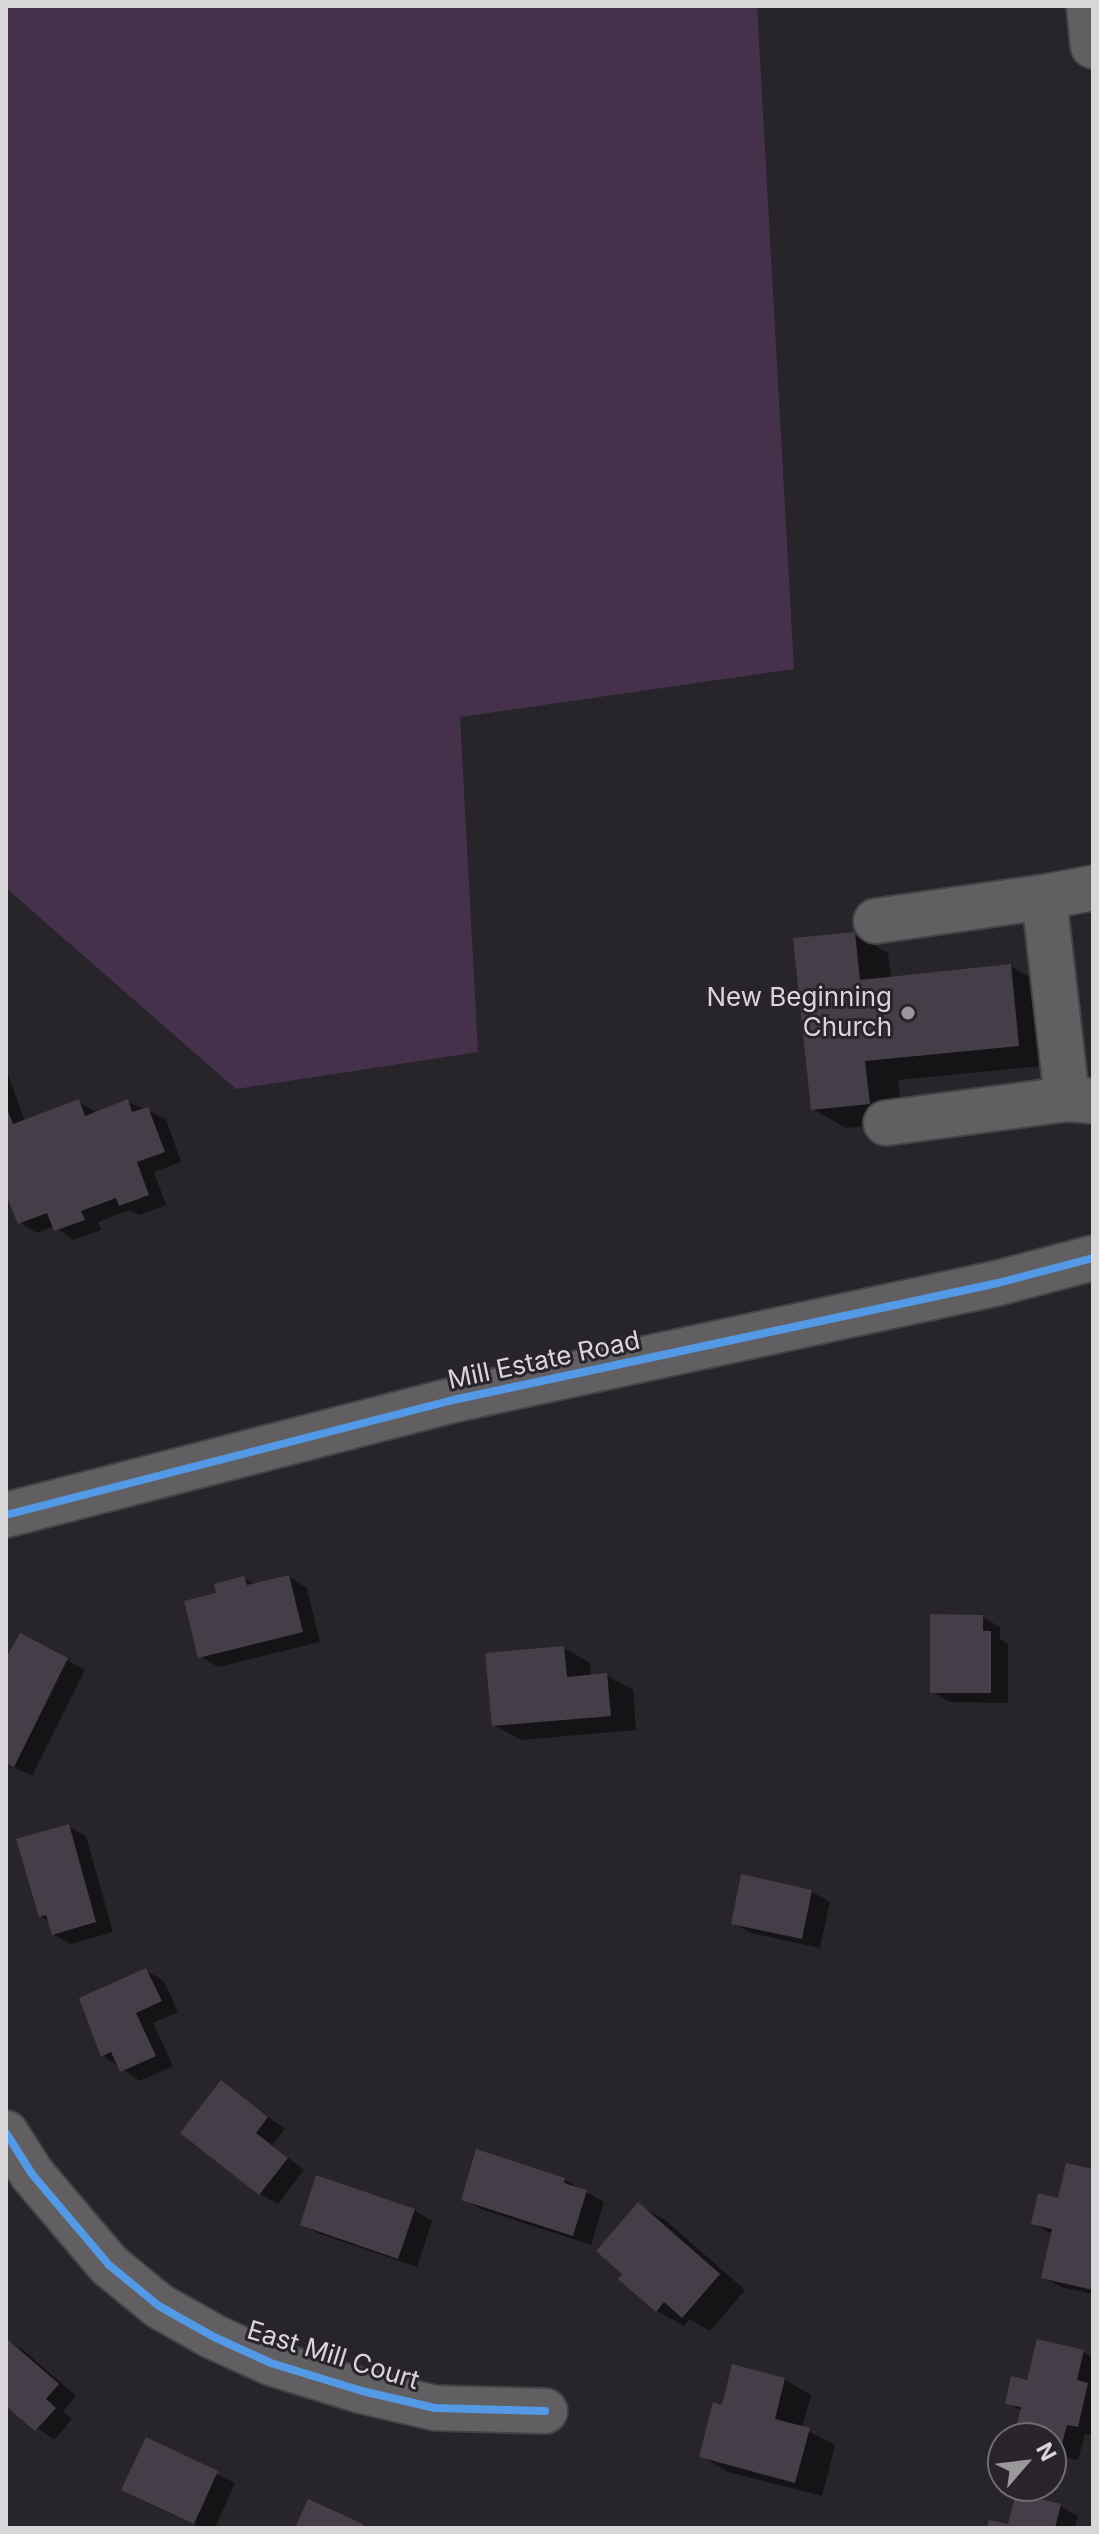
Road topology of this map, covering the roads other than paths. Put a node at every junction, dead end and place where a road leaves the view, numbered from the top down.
1 (1089, 6) edge
2 (1093, 46) edge
3 (1093, 888) edge
4 (1044, 897) junction
5 (876, 921) dead end
6 (1080, 1100) edge
7 (886, 1123) dead end
8 (1093, 1258) edge
9 (6, 1515) edge
10 (6, 2133) edge
11 (545, 2411) dead end

1 - 2 street
3 - 4 street
4 - 5 street
4 - 6 street
6 - 7 street
8 - 9 street, Mill Estate Road
10 - 11 street, East Mill Court

